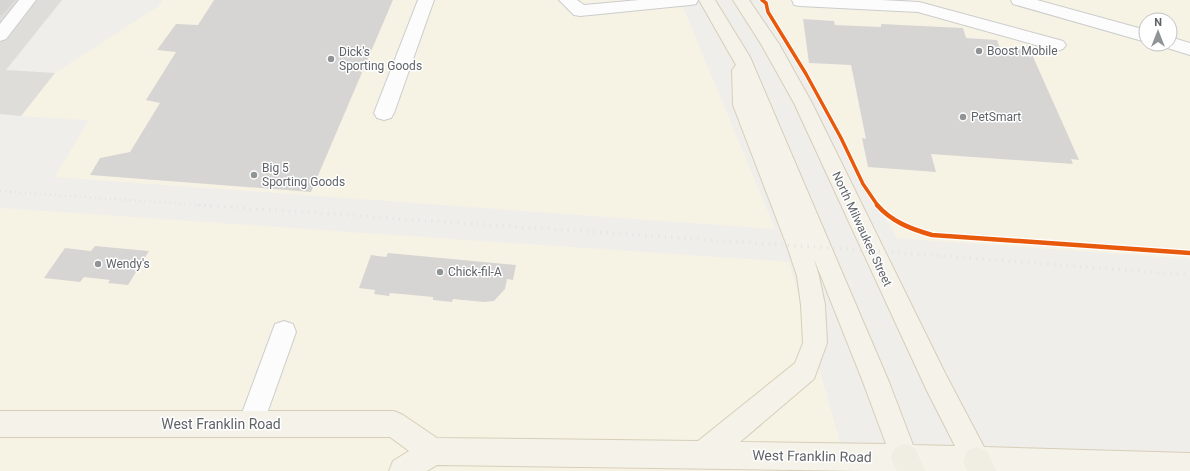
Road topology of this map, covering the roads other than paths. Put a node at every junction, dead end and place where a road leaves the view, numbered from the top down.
1 (28, 0) edge
2 (426, 0) edge
3 (567, 0) edge
4 (690, 0) edge
5 (706, 0) edge
6 (716, 0) edge
7 (741, 0) edge
8 (1019, 0) edge
9 (800, 1) dead end
10 (1138, 34) edge
11 (0, 35) edge
12 (1057, 45) dead end
13 (1178, 45) edge
14 (1190, 49) edge
15 (741, 57) junction
16 (783, 68) junction
17 (384, 113) dead end
18 (284, 332) dead end
19 (0, 424) edge
20 (251, 424) junction
21 (433, 451) junction
22 (703, 455) junction
23 (908, 464) edge
24 (980, 466) edge
25 (1190, 467) edge
26 (403, 471) edge

1 - 11 lane
2 - 17 lane
3 - 4 lane
5 - 15 main road
6 - 16 main road
7 - 16 main road, North Milwaukee Street
8 - 10 lane
9 - 12 lane
13 - 14 lane
15 - 22 main road
15 - 23 main road
16 - 24 main road, North Milwaukee Street
18 - 20 lane
19 - 20 main road, West Franklin Road
20 - 21 main road, West Franklin Road
21 - 22 main road, West Franklin Road
21 - 26 main road
22 - 23 main road, West Franklin Road
23 - 24 main road, West Franklin Road
24 - 25 main road, West Franklin Road

